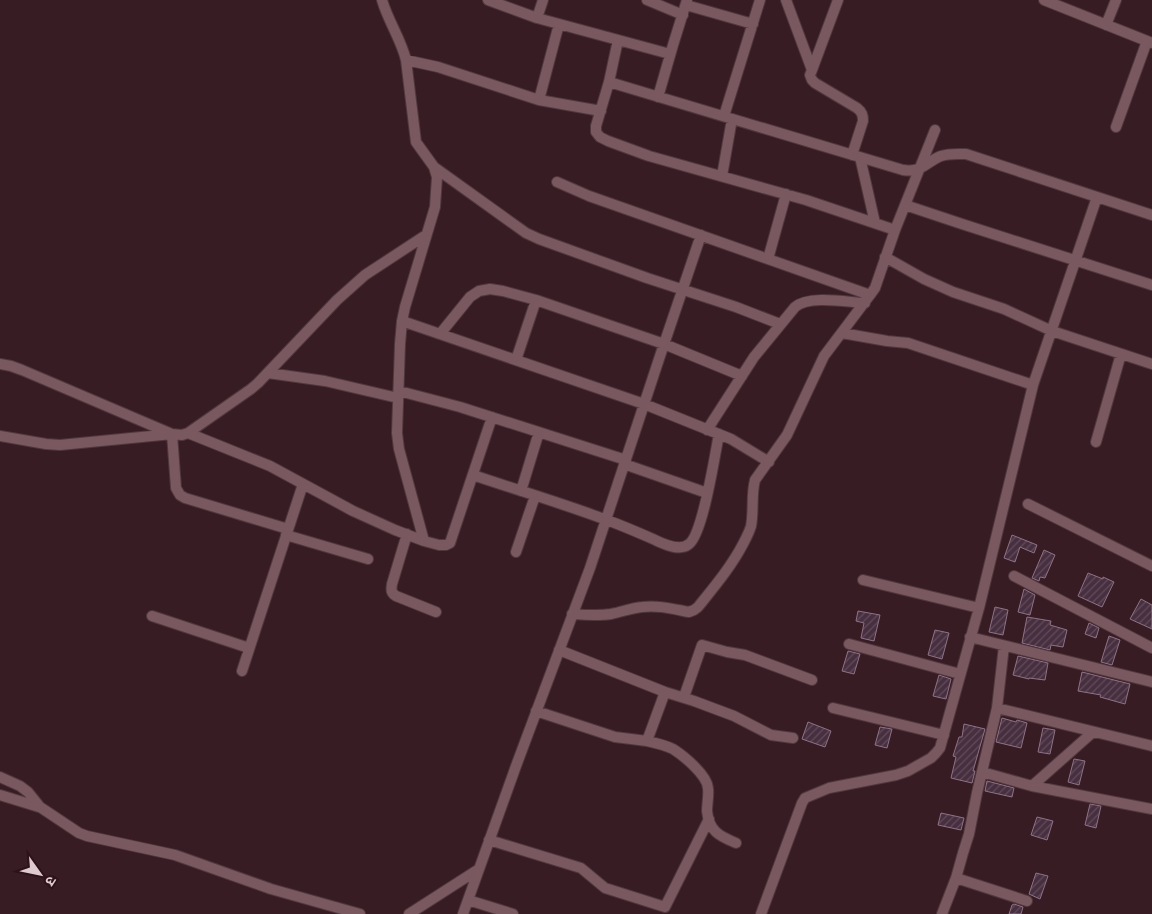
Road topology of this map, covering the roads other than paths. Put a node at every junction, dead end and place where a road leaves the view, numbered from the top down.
1 (382, 0) edge
2 (488, 0) edge
3 (542, 0) edge
4 (646, 0) edge
5 (760, 0) edge
6 (786, 0) edge
7 (838, 0) edge
8 (1044, 0) edge
9 (1116, 0) edge
10 (685, 7) edge
11 (537, 18) junction
12 (559, 24) junction
13 (753, 24) junction
14 (1106, 25) junction
15 (618, 40) junction
16 (1150, 42) edge
17 (670, 54) junction
18 (406, 60) junction
19 (812, 70) junction
20 (609, 82) junction
21 (658, 96) junction
22 (539, 100) junction
23 (600, 111) junction
24 (728, 117) junction
25 (1116, 127) dead end
26 (935, 130) dead end
27 (856, 156) junction
28 (434, 167) junction
29 (920, 169) junction
30 (722, 176) junction
31 (557, 182) dead end
32 (786, 194) junction
33 (1097, 197) junction
34 (905, 205) junction
35 (1152, 215) edge
36 (875, 223) junction
37 (895, 230) junction
38 (426, 235) junction
39 (701, 236) junction
40 (885, 257) junction
41 (768, 259) junction
42 (1076, 261) junction
43 (1152, 285) edge
44 (683, 289) junction
45 (868, 299) junction
46 (536, 300) junction
47 (402, 321) junction
48 (780, 324) junction
49 (1052, 331) junction
50 (842, 333) junction
51 (440, 334) junction
52 (664, 344) junction
53 (1121, 354) junction
54 (516, 360) junction
55 (0, 364) edge
56 (1152, 364) edge
57 (268, 373) junction
58 (742, 376) junction
59 (1033, 385) junction
60 (398, 395) junction
61 (644, 404) junction
62 (492, 417) junction
63 (707, 430) junction
64 (539, 432) junction
65 (188, 433) junction
66 (172, 434) junction
67 (719, 434) junction
68 (0, 436) edge
69 (1096, 442) dead end
70 (625, 462) junction
71 (769, 462) junction
72 (473, 475) junction
73 (303, 484) junction
74 (522, 491) junction
75 (707, 493) junction
76 (535, 496) junction
77 (1028, 504) dead end
78 (606, 519) junction
79 (287, 532) junction
80 (407, 534) junction
81 (424, 541) junction
82 (516, 552) dead end
83 (368, 559) dead end
84 (1152, 566) edge
85 (1014, 576) dead end
86 (863, 580) dead end
87 (979, 608) junction
88 (436, 612) dead end
89 (572, 614) junction
90 (152, 616) dead end
91 (970, 637) junction
92 (849, 644) dead end
93 (1004, 646) junction
94 (249, 648) junction
95 (1152, 648) edge
96 (559, 650) junction
97 (242, 671) dead end
98 (960, 674) junction
99 (812, 680) dead end
100 (1152, 682) edge
101 (665, 692) junction
102 (684, 697) junction
103 (832, 708) dead end
104 (997, 708) junction
105 (536, 712) junction
106 (1093, 732) junction
107 (944, 735) junction
108 (793, 738) dead end
109 (647, 741) junction
110 (1152, 746) edge
111 (982, 772) junction
112 (0, 777) edge
113 (1032, 786) junction
114 (0, 795) edge
115 (40, 807) junction
116 (1152, 809) edge
117 (709, 818) junction
118 (489, 840) junction
119 (736, 844) dead end
120 (479, 869) junction
121 (956, 878) junction
122 (468, 900) junction
123 (1027, 902) dead end
124 (666, 910) edge
125 (360, 914) edge
126 (409, 914) edge
127 (463, 914) edge
128 (513, 914) edge
129 (761, 914) edge
130 (942, 914) edge

1 - 18 street
2 - 11 street
3 - 11 street
4 - 10 street
5 - 13 street
6 - 19 street
7 - 19 street
8 - 14 street
9 - 14 street
10 - 13 street
10 - 17 street
11 - 12 street
12 - 15 street
12 - 22 street
13 - 24 street
14 - 16 street
15 - 17 street
15 - 20 street
16 - 25 street
17 - 21 street
18 - 22 street
18 - 28 street
19 - 27 street
20 - 21 street
20 - 23 street
21 - 24 street
22 - 23 street
23 - 30 street
24 - 27 street
24 - 30 street
26 - 29 street
27 - 29 street
27 - 36 street
28 - 38 street
28 - 44 street
29 - 33 street
29 - 34 street
30 - 32 street
31 - 39 street
32 - 36 street
32 - 41 street
33 - 35 street
33 - 42 street
34 - 37 street
34 - 42 street
36 - 37 street
37 - 40 street
38 - 47 street
38 - 57 street
39 - 41 street
39 - 44 street
40 - 45 street
40 - 49 street
41 - 45 street
42 - 43 street
42 - 49 street
44 - 48 street
44 - 52 street
45 - 48 street
45 - 50 street
46 - 51 street
46 - 52 street
46 - 54 street
47 - 51 street
47 - 60 street
48 - 58 street
49 - 53 street
49 - 59 street
50 - 59 street
50 - 71 street
51 - 54 street
52 - 58 street
52 - 61 street
53 - 56 street
53 - 69 street
54 - 61 street
55 - 66 street
57 - 60 street
57 - 65 street
58 - 63 street
59 - 87 street
60 - 62 street
60 - 81 street
61 - 63 street
61 - 70 street
62 - 64 street
62 - 72 street
63 - 67 street
64 - 70 street
64 - 74 street
65 - 66 street
65 - 73 street
66 - 68 street
66 - 79 street
67 - 71 street
67 - 75 street
70 - 75 street
70 - 78 street
71 - 89 street
72 - 74 street
72 - 81 street
73 - 79 street
73 - 80 street
74 - 76 street
75 - 78 street
76 - 78 street
76 - 82 street
77 - 84 street
78 - 89 street
79 - 83 street
79 - 94 street
80 - 81 street
80 - 88 street
85 - 95 street
86 - 87 street
87 - 91 street
89 - 96 street
90 - 94 street
91 - 93 street
91 - 98 street
92 - 98 street
93 - 100 street
93 - 104 street
94 - 97 street
96 - 101 street
96 - 105 street
98 - 107 street
99 - 102 street
101 - 102 street
101 - 109 street
102 - 108 street
103 - 107 street
104 - 106 street
104 - 111 street
105 - 109 street
105 - 118 street
106 - 110 street
106 - 113 street
107 - 129 street
109 - 117 street
111 - 113 street
111 - 121 street
112 - 115 street
113 - 116 street
114 - 115 street
115 - 125 street
117 - 119 street
117 - 124 street
118 - 120 street
118 - 124 street
120 - 122 street
120 - 126 street
121 - 123 street
121 - 130 street
122 - 127 street
122 - 128 street

